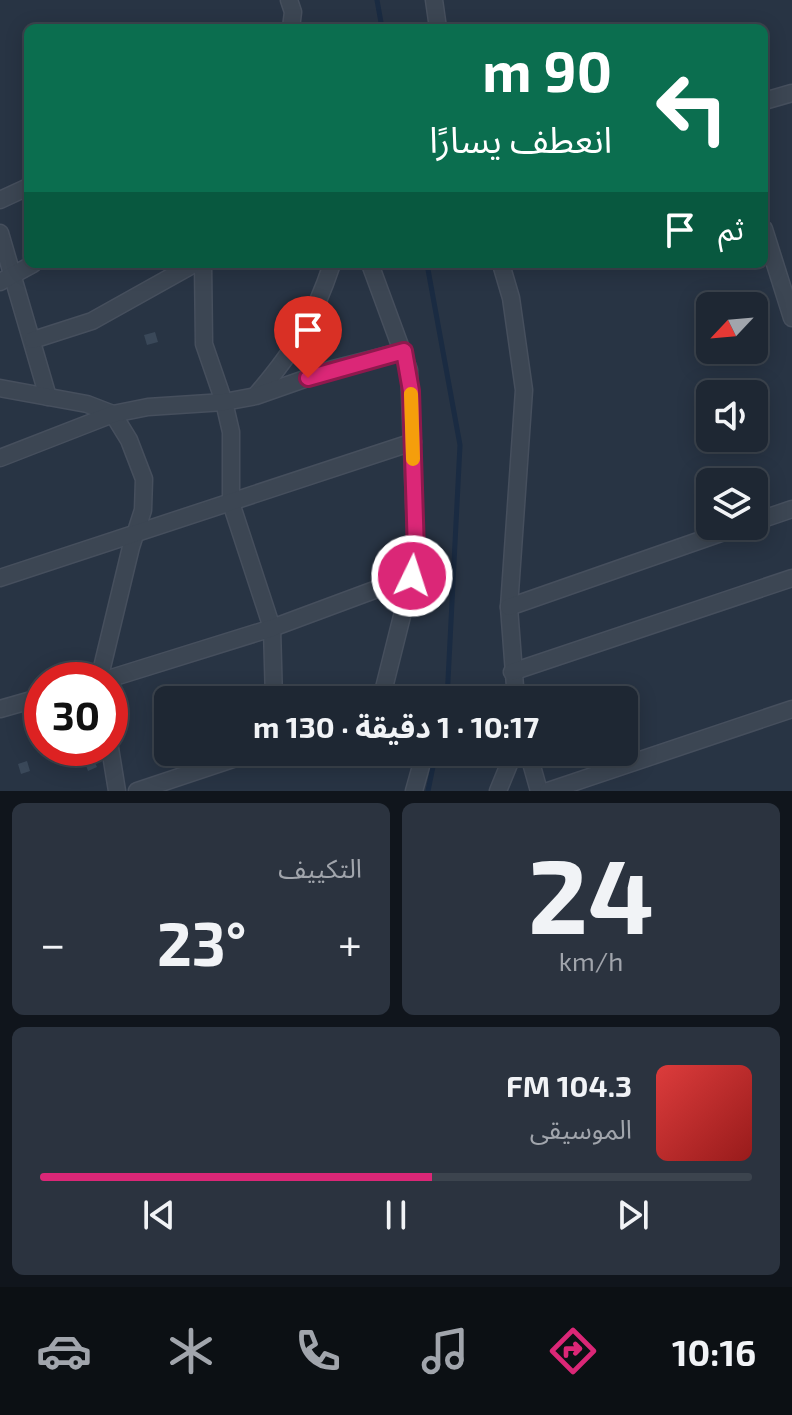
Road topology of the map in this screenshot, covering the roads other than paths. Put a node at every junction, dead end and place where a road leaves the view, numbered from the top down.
1 (434, 0) edge
2 (437, 24) edge
3 (792, 93) edge
4 (768, 100) edge
5 (24, 189) edge
6 (0, 200) edge
7 (0, 233) edge
8 (768, 242) edge
9 (26, 268) edge
10 (187, 268) edge
11 (203, 268) edge
12 (330, 268) edge
13 (372, 268) edge
14 (502, 268) edge
15 (7, 278) edge
16 (792, 318) edge
17 (33, 340) junction
18 (404, 351) junction
19 (0, 388) edge
20 (256, 396) junction
21 (48, 397) junction
22 (224, 402) junction
23 (113, 414) junction
24 (413, 442) junction
25 (0, 458) edge
26 (231, 503) junction
27 (792, 509) edge
28 (768, 517) edge
29 (136, 532) junction
30 (701, 540) edge
31 (412, 576) junction
32 (0, 578) edge
33 (792, 578) edge
34 (509, 607) junction
35 (272, 628) junction
36 (106, 662) edge
37 (128, 672) edge
38 (512, 672) junction
39 (274, 686) edge
40 (384, 686) edge
41 (514, 686) edge
42 (24, 702) edge
43 (0, 709) edge
44 (792, 709) edge
45 (113, 766) edge
46 (212, 766) edge
47 (421, 766) edge
48 (508, 766) edge
49 (532, 766) edge
50 (117, 791) edge
51 (137, 791) edge
52 (414, 791) edge
53 (498, 791) edge
54 (539, 791) edge
55 (548, 791) edge

1 - 2 street
3 - 4 street
5 - 6 street
7 - 15 street
8 - 16 street
9 - 15 street
10 - 17 street
11 - 22 street
12 - 20 street
13 - 18 street
14 - 34 street
15 - 17 street
17 - 21 street
18 - 20 street
18 - 24 street
19 - 21 street
20 - 22 street
21 - 23 street
22 - 23 street
22 - 26 street
23 - 25 street
23 - 29 street
24 - 26 street
24 - 31 street
26 - 29 street
26 - 35 street
27 - 28 street
29 - 32 street
29 - 36 street
30 - 34 street
31 - 35 street
31 - 40 street
33 - 38 street
34 - 38 street
35 - 37 street
35 - 39 street
38 - 41 street
42 - 43 street
44 - 55 street
45 - 50 street
46 - 51 street
47 - 52 street
48 - 53 street
49 - 54 street

